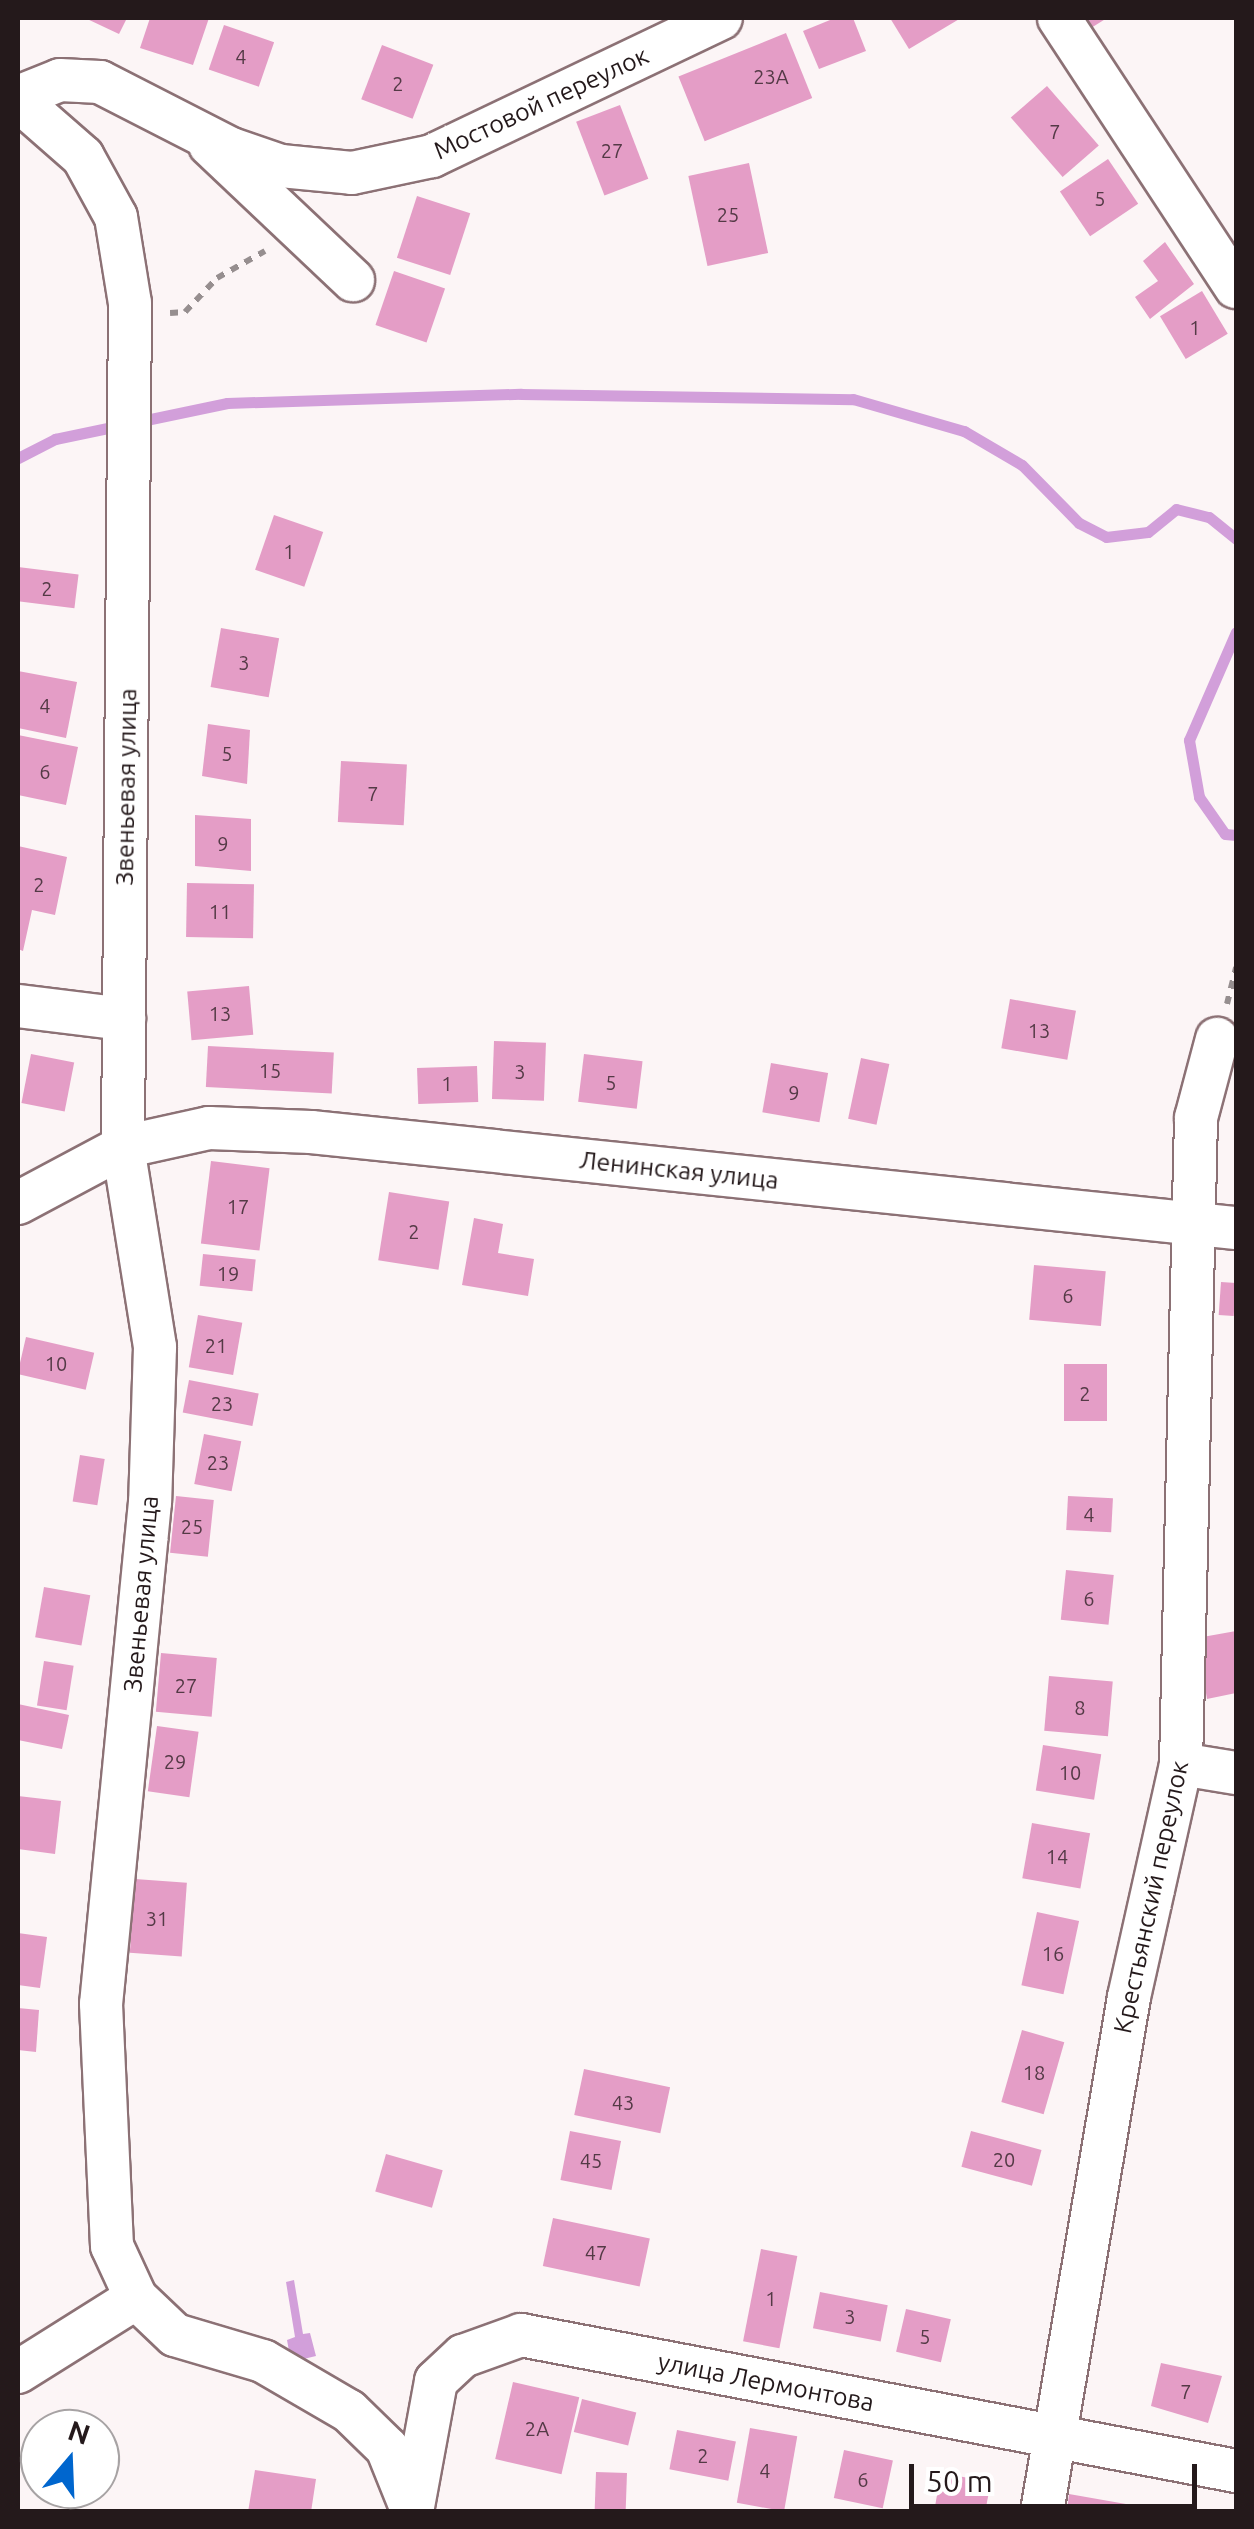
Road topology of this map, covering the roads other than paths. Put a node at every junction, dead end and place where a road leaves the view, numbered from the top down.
1 (722, 18) edge
2 (1058, 18) edge
3 (18, 99) edge
4 (199, 134) junction
5 (352, 280) dead end
6 (1236, 288) edge
7 (18, 1006) edge
8 (124, 1018) junction
9 (1217, 1039) dead end
10 (123, 1147) junction
11 (18, 1203) edge
12 (1216, 1226) edge
13 (1181, 1764) junction
14 (1236, 1772) edge
15 (136, 2298) junction
16 (18, 2372) edge
17 (1055, 2437) junction
18 (1236, 2471) edge
19 (412, 2511) edge
20 (1042, 2512) edge

1 - 4 street, Мостовой переулок
2 - 6 street
3 - 4 street, Мостовой переулок
3 - 8 street, Звеньевая улица
4 - 5 street
7 - 8 street
8 - 10 street, Звеньевая улица
9 - 12 street, Крестьянский переулок
10 - 11 street, Ленинская улица
10 - 12 street, Ленинская улица
10 - 15 street, Звеньевая улица
12 - 13 street, Крестьянский переулок
13 - 14 street
13 - 17 street, Крестьянский переулок
15 - 16 street
15 - 19 street, Звеньевая улица
17 - 18 street, улица Лермонтова
17 - 19 street, улица Лермонтова
17 - 20 street, Крестьянский переулок

